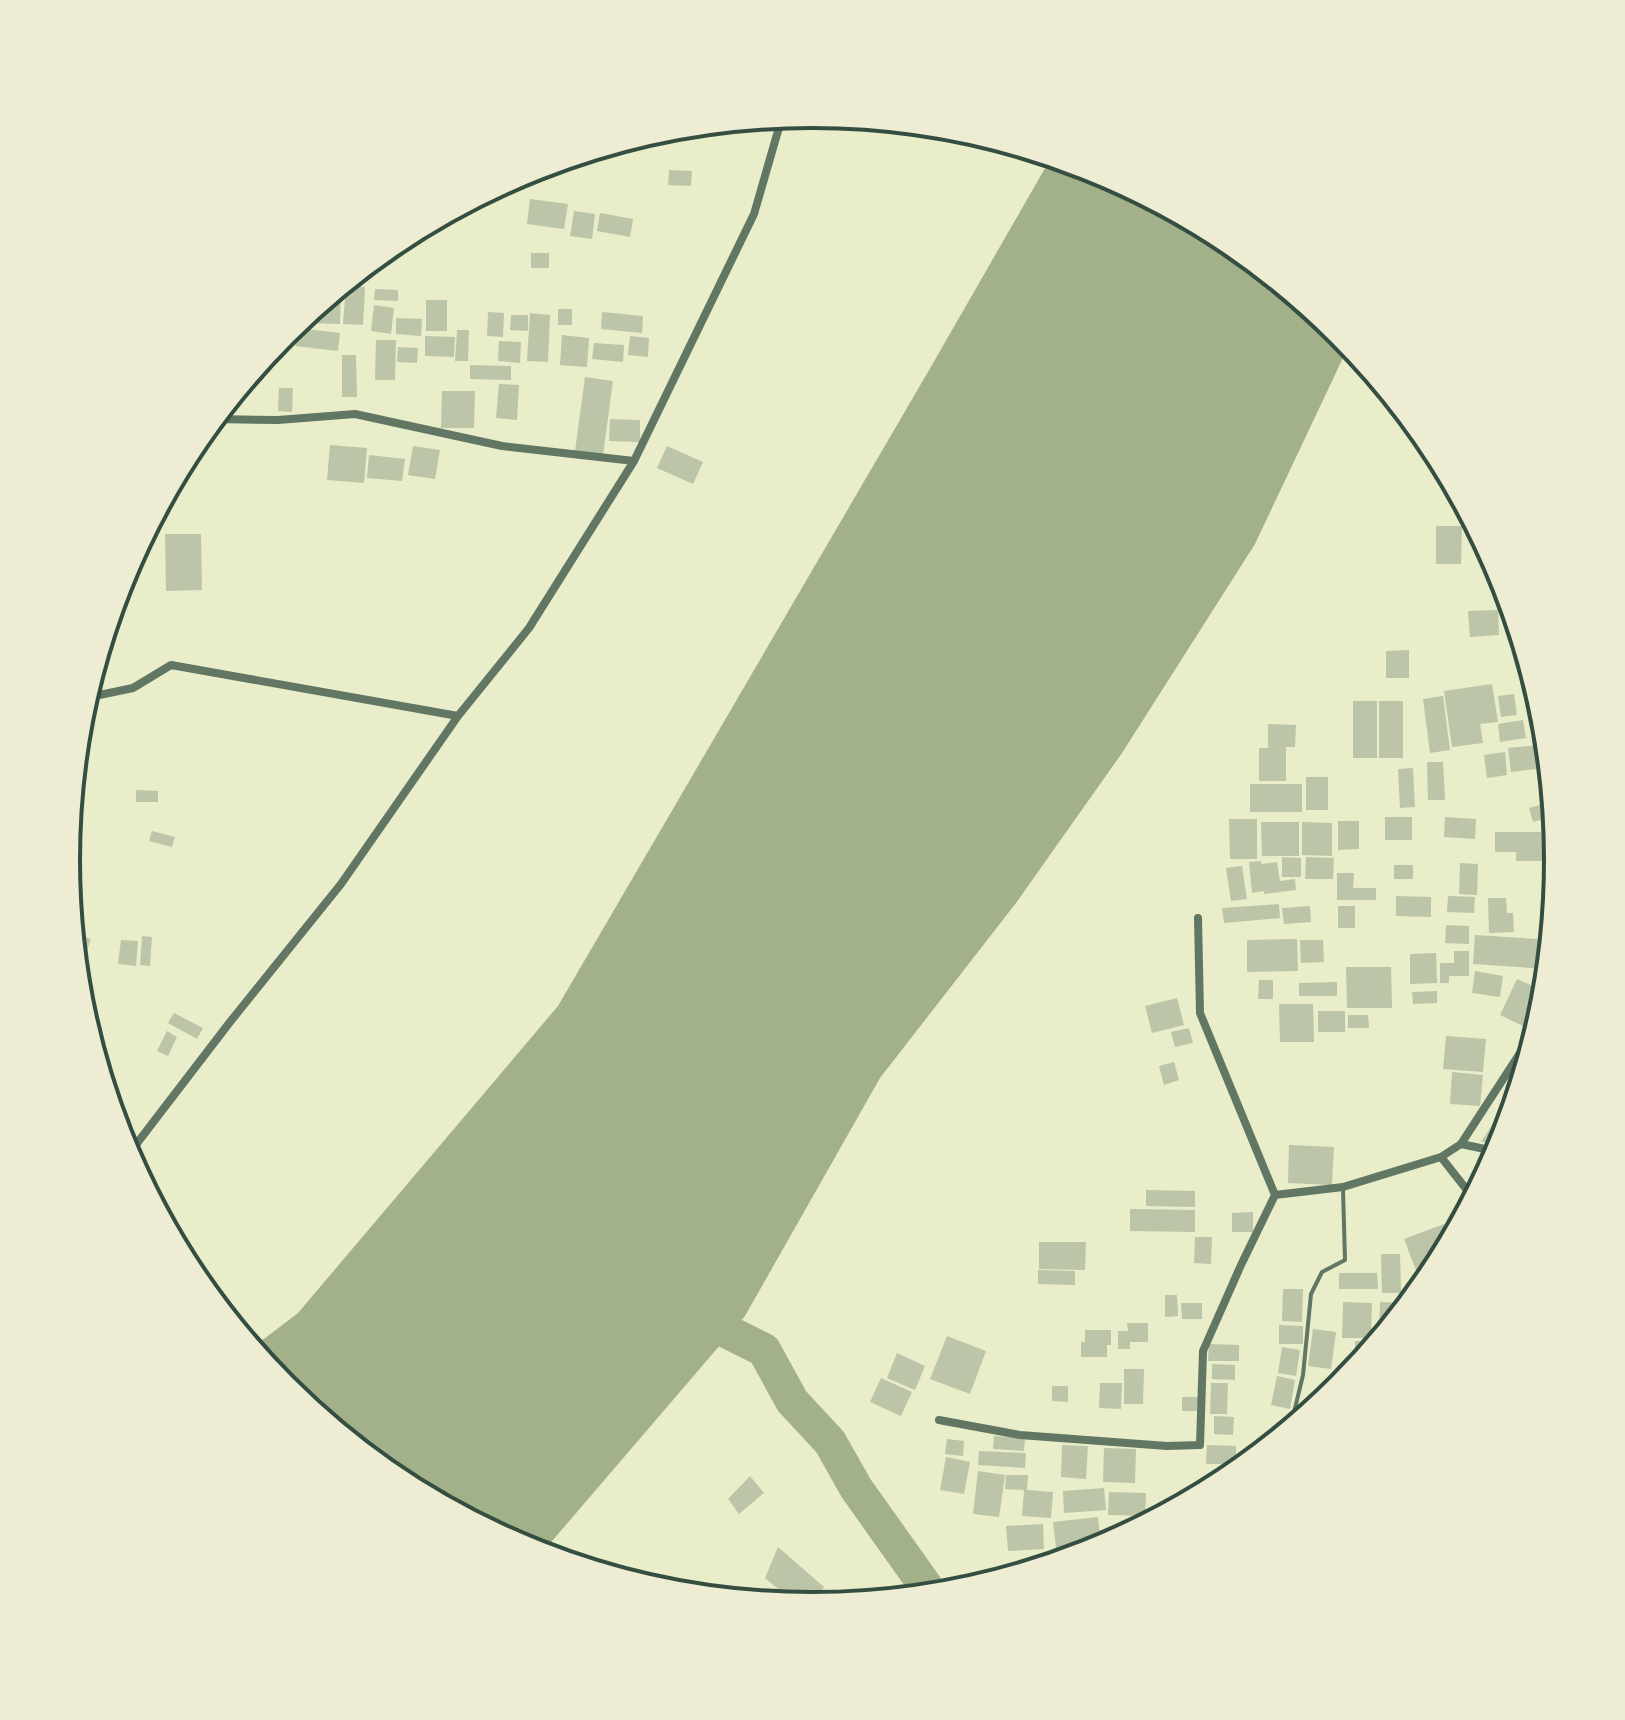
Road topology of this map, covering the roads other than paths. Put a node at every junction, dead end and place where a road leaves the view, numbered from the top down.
1 (779, 129) edge
2 (227, 419) edge
3 (634, 461) junction
4 (99, 695) edge
5 (458, 716) junction
6 (1198, 918) dead end
7 (1515, 1066) edge
8 (137, 1143) edge
9 (1461, 1144) junction
10 (1485, 1149) edge
11 (1441, 1157) junction
12 (1343, 1187) junction
13 (1466, 1189) edge
14 (1275, 1195) junction
15 (1294, 1412) edge
16 (939, 1420) dead end

1 - 3 street
2 - 3 street
3 - 5 street
4 - 5 street
5 - 8 street
6 - 14 street
7 - 9 street
9 - 10 street
9 - 11 street
11 - 12 street
11 - 13 street
12 - 14 street
12 - 15 lane
14 - 16 street

